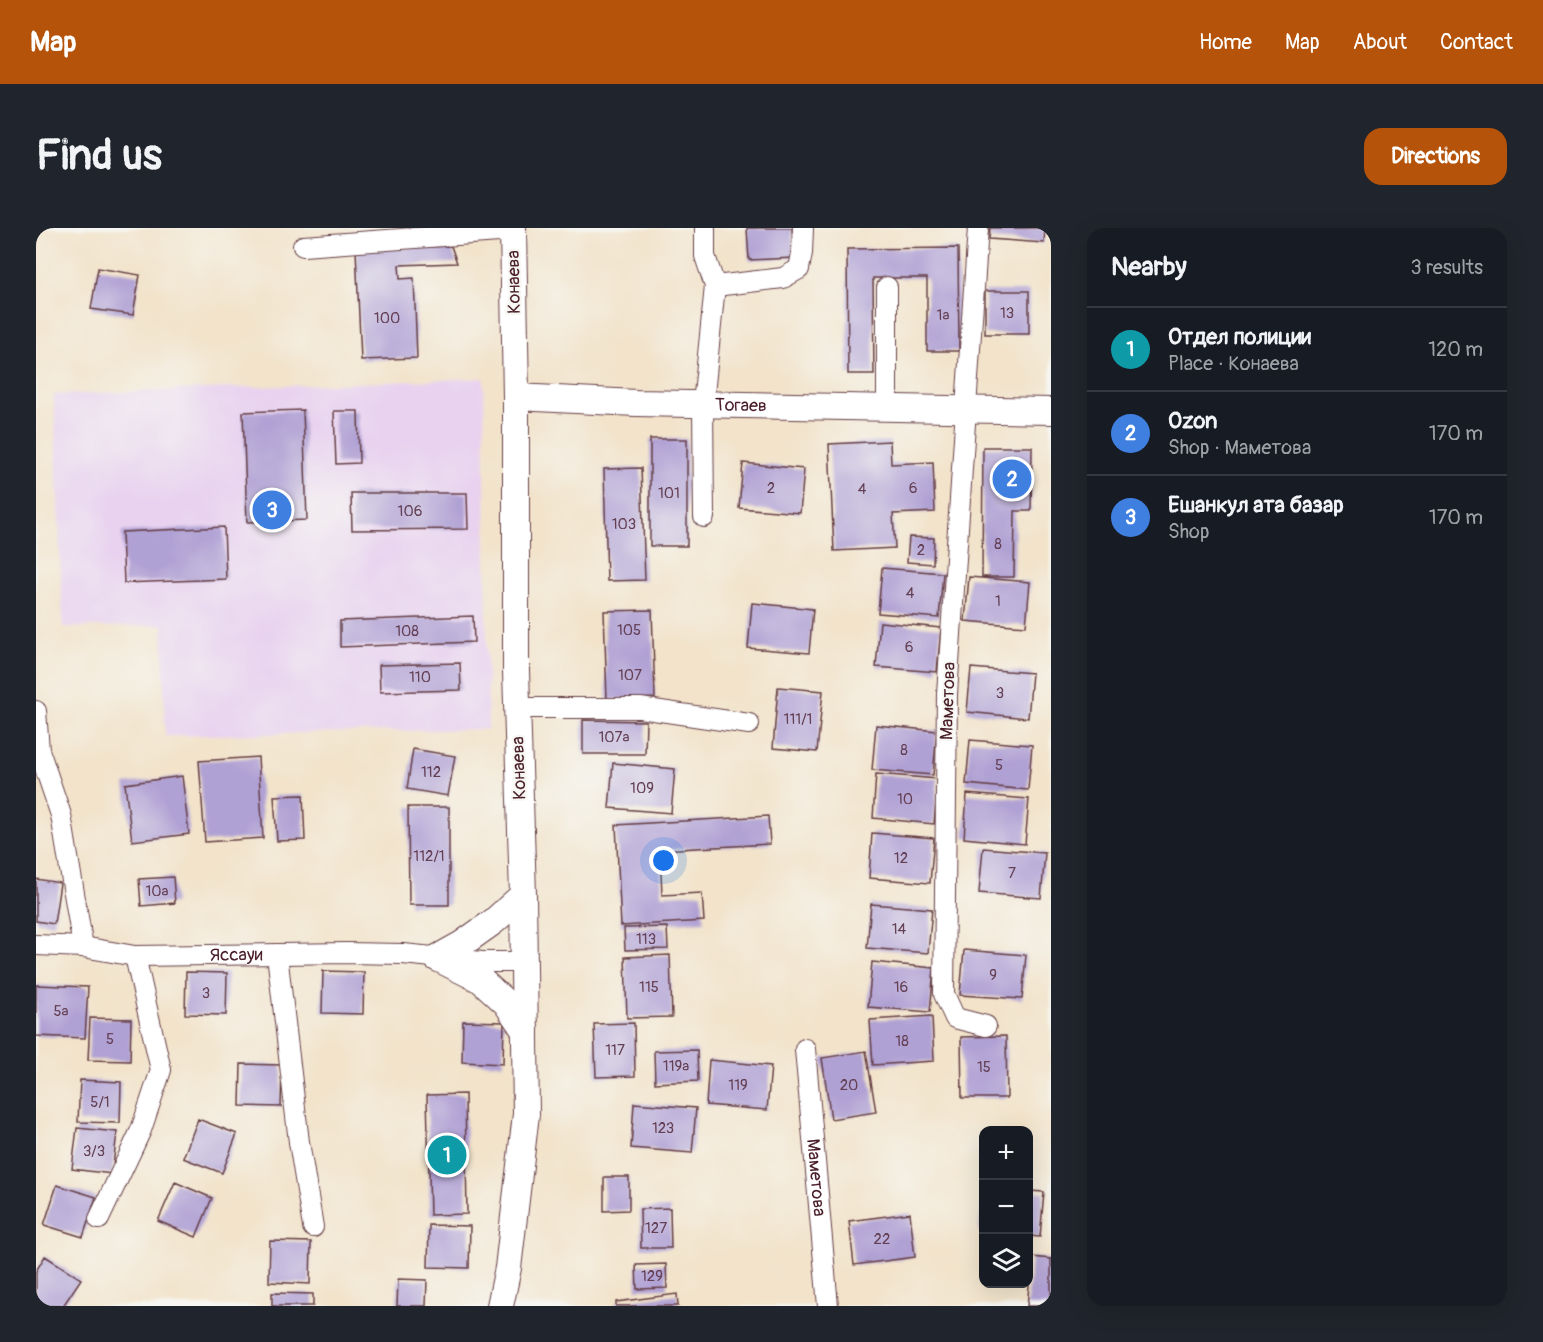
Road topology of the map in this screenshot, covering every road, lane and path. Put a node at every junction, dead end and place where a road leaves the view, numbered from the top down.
1 (705, 228) edge
2 (802, 228) edge
3 (978, 228) edge
4 (513, 229) edge
5 (303, 246) dead end
6 (715, 286) junction
7 (887, 287) dead end
8 (516, 397) junction
9 (703, 404) junction
10 (886, 407) junction
11 (966, 408) junction
12 (1051, 411) edge
13 (704, 517) dead end
14 (518, 708) junction
15 (36, 711) edge
16 (749, 724) dead end
17 (523, 895) junction
18 (36, 945) edge
19 (83, 947) junction
20 (277, 954) junction
21 (135, 957) junction
22 (438, 958) junction
23 (524, 962) junction
24 (986, 1026) dead end
25 (525, 1030) junction
26 (805, 1049) dead end
27 (99, 1219) dead end
28 (313, 1227) dead end
29 (500, 1306) edge
30 (828, 1306) edge

1 - 6 street
2 - 6 street
3 - 11 street
4 - 5 street
4 - 8 main road, Конаева
6 - 9 street
7 - 10 street
8 - 9 main road, Тогаев
8 - 14 main road, Конаева
9 - 10 main road, Тогаев
9 - 13 street
10 - 11 main road, Тогаев
11 - 12 main road, Тогаев
11 - 24 street, Маметова
14 - 16 street
14 - 17 main road, Конаева
15 - 19 street
17 - 22 main road
17 - 23 main road, Конаева
18 - 19 street, Яссауи
19 - 21 street, Яссауи
20 - 21 street, Яссауи
20 - 22 street, Яссауи
20 - 28 street
21 - 27 street
22 - 23 street, Яссауи
22 - 25 main road
23 - 25 main road, Конаева
25 - 29 main road, Конаева
26 - 30 street, Маметова

